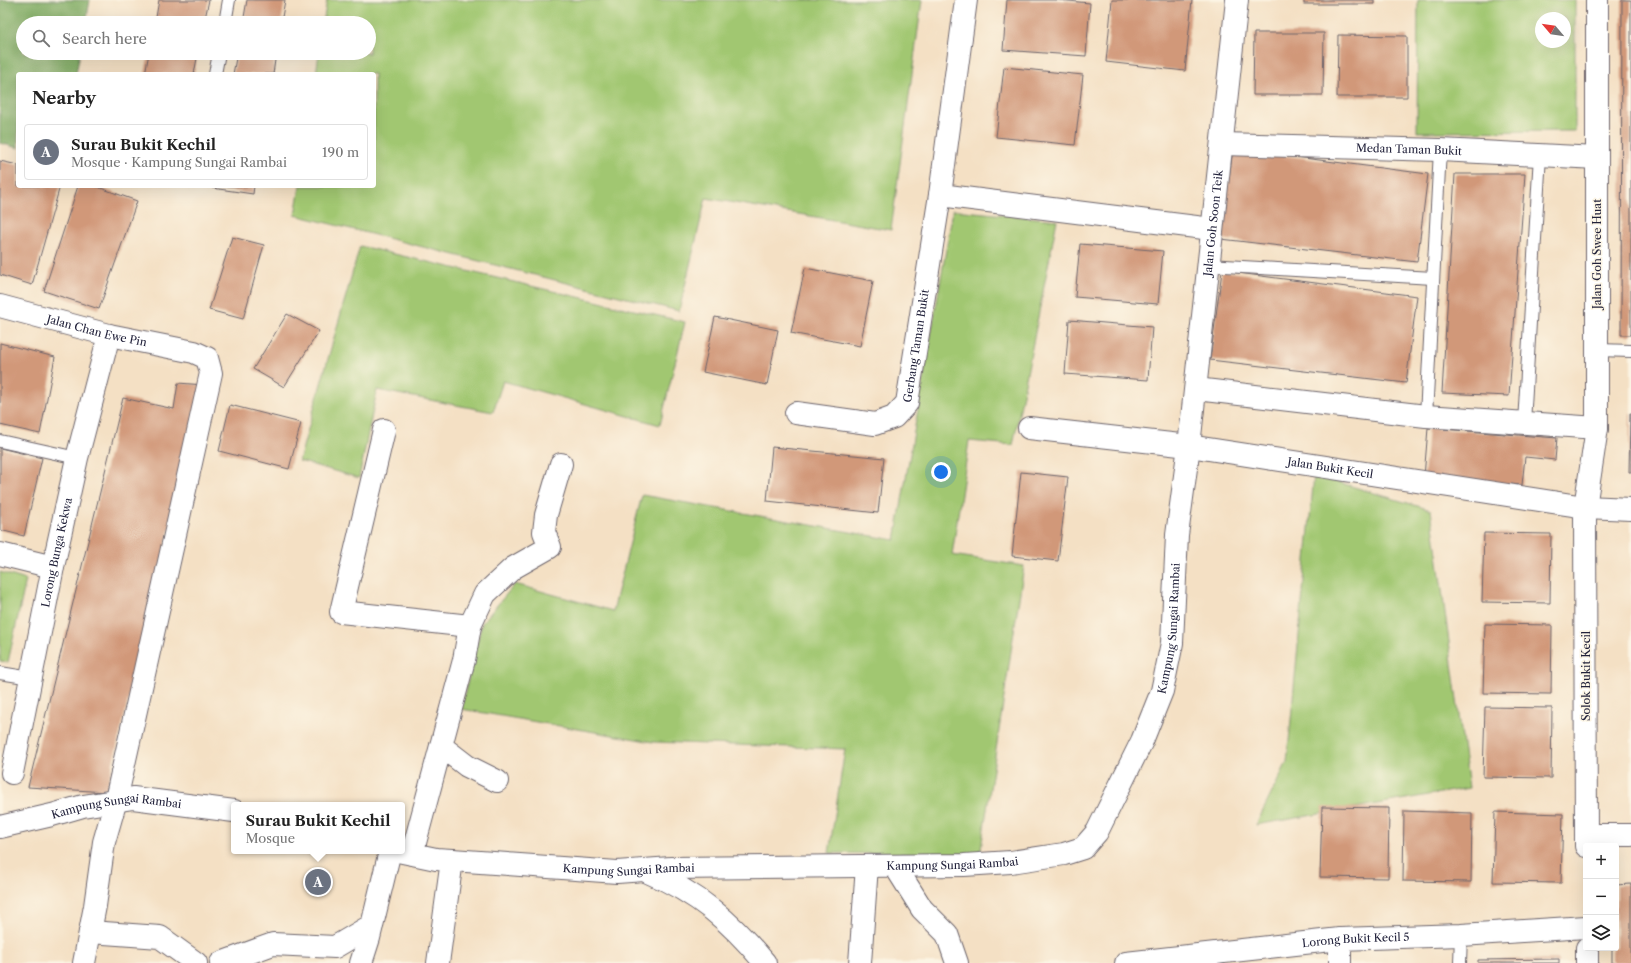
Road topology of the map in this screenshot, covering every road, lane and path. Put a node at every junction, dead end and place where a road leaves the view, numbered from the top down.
1 (229, 0) edge
2 (966, 0) edge
3 (1237, 0) edge
4 (1597, 0) edge
5 (226, 16) edge
6 (218, 60) edge
7 (215, 72) edge
8 (1222, 144) junction
9 (1440, 150) junction
10 (1540, 155) junction
11 (1597, 158) junction
12 (940, 195) junction
13 (1212, 229) junction
14 (1208, 265) junction
15 (1433, 278) junction
16 (0, 306) edge
17 (109, 335) junction
18 (1598, 350) junction
19 (1631, 351) edge
20 (1196, 389) junction
21 (796, 413) dead end
22 (1426, 416) junction
23 (1524, 423) junction
24 (1029, 428) dead end
25 (1597, 428) junction
26 (384, 430) dead end
27 (0, 440) edge
28 (1189, 446) junction
29 (77, 458) junction
30 (561, 464) dead end
31 (1585, 507) junction
32 (1631, 509) edge
33 (0, 554) edge
34 (53, 567) junction
35 (470, 626) junction
36 (0, 673) edge
37 (31, 678) junction
38 (441, 746) junction
39 (12, 773) dead end
40 (497, 781) dead end
41 (116, 800) junction
42 (231, 811) edge
43 (0, 827) edge
44 (1631, 835) edge
45 (1586, 840) edge
46 (405, 852) edge
47 (389, 854) edge
48 (452, 860) junction
49 (867, 866) junction
50 (895, 866) junction
51 (645, 870) junction
52 (372, 925) junction
53 (1583, 927) edge
54 (90, 932) junction
55 (1461, 935) junction
56 (1340, 939) junction
57 (1587, 951) edge
58 (1223, 958) edge
59 (84, 963) edge
60 (196, 963) edge
61 (221, 963) edge
62 (361, 963) edge
63 (438, 963) edge
64 (765, 963) edge
65 (860, 963) edge
66 (957, 963) edge
67 (1126, 963) edge
68 (1340, 963) edge
69 (1460, 963) edge
70 (1587, 963) edge

1 - 5 lane
2 - 12 street, Gerbang Taman Bukit
3 - 8 street, Jalan Goh Soon Teik
4 - 11 street, Jalan Goh Swee Huat
6 - 7 lane
8 - 9 street, Medan Taman Bukit
8 - 13 street, Jalan Goh Soon Teik
9 - 10 street, Medan Taman Bukit
9 - 15 lane
10 - 11 street, Medan Taman Bukit
10 - 23 lane
11 - 18 street, Jalan Goh Swee Huat
12 - 13 street
12 - 21 street, Gerbang Taman Bukit
13 - 14 street, Jalan Goh Soon Teik
14 - 15 lane
14 - 20 street, Jalan Goh Soon Teik
15 - 22 lane
16 - 17 street, Jalan Chan Ewe Pin
17 - 29 street, Lorong Bunga Kekwa
17 - 41 street, Jalan Chan Ewe Pin
18 - 19 lane
18 - 25 street, Jalan Goh Swee Huat
20 - 22 street
20 - 28 street, Jalan Goh Soon Teik
22 - 23 street
23 - 25 street
24 - 28 street, Jalan Bukit Kecil
25 - 31 street, Jalan Goh Swee Huat
26 - 35 street
27 - 29 lane
28 - 31 street, Jalan Bukit Kecil
28 - 50 street, Kampung Sungai Rambai
29 - 34 street, Lorong Bunga Kekwa
30 - 35 street
31 - 32 street, Jalan Bukit Kecil
31 - 45 street, Solok Bukit Kecil
33 - 34 street
34 - 37 street, Lorong Bunga Kekwa
35 - 38 street
36 - 37 lane
37 - 39 street, Lorong Bunga Kekwa
38 - 40 street
38 - 46 street
41 - 42 street, Kampung Sungai Rambai
41 - 43 street, Kampung Sungai Rambai
41 - 54 street
44 - 45 street
46 - 48 street, Kampung Sungai Rambai
47 - 52 street
48 - 51 street, Kampung Sungai Rambai
48 - 63 street
49 - 50 street, Kampung Sungai Rambai
49 - 51 street, Kampung Sungai Rambai
49 - 65 street
50 - 66 street
51 - 64 street
52 - 61 street
52 - 62 street
53 - 55 street, Lorong Bukit Kecil 5
54 - 59 street
54 - 60 street
55 - 56 street, Lorong Bukit Kecil 5
55 - 69 lane
56 - 58 street, Lorong Bukit Kecil 5
56 - 68 street
57 - 70 street
58 - 67 street, Lorong Bukit Kecil 5

